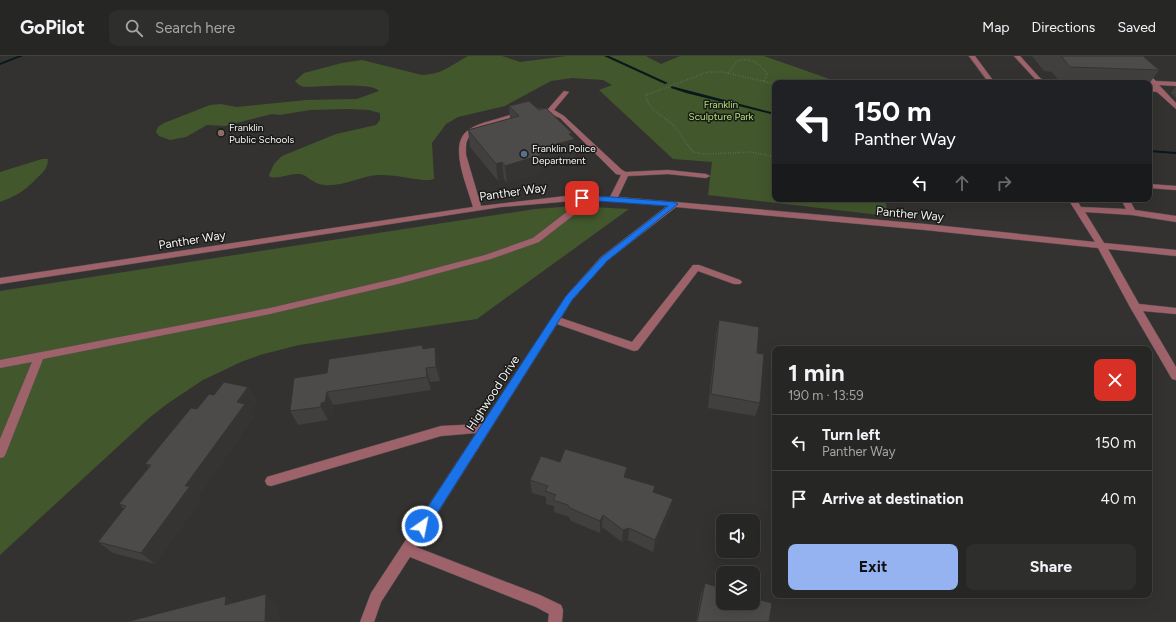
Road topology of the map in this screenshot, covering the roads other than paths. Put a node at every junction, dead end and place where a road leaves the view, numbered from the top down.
1 (972, 56) edge
2 (1017, 56) edge
3 (1126, 56) edge
4 (990, 80) edge
5 (1040, 80) edge
6 (1151, 80) edge
7 (1154, 83) joint
8 (1176, 84) edge
9 (1152, 89) edge
10 (1159, 90) junction
11 (566, 92) dead end
12 (1176, 107) edge
13 (550, 111) junction
14 (625, 174) junction
15 (706, 176) dead end
16 (1152, 186) edge
17 (1176, 188) edge
18 (577, 198) junction
19 (612, 199) junction
20 (1074, 202) edge
21 (1127, 202) edge
22 (674, 204) junction
23 (478, 209) junction
24 (1079, 209) junction
25 (1132, 212) junction
26 (1176, 219) edge
27 (1102, 246) junction
28 (1176, 253) edge
29 (0, 280) edge
30 (738, 282) dead end
31 (1135, 307) junction
32 (1176, 311) edge
33 (555, 320) junction
34 (39, 357) junction
35 (0, 364) edge
36 (1176, 376) edge
37 (486, 428) junction
38 (0, 453) edge
39 (271, 481) dead end
40 (407, 550) junction
41 (367, 622) edge
42 (555, 622) edge

1 - 4 street
2 - 5 street
3 - 6 street
7 - 8 street
7 - 10 street
9 - 10 street
10 - 12 street
11 - 13 street
13 - 14 street
13 - 23 street
14 - 15 street
14 - 19 street
16 - 17 street
18 - 19 street, Panther Way
18 - 23 street, Panther Way
18 - 34 street
19 - 22 street, Panther Way
20 - 24 street
21 - 25 street
22 - 27 street, Panther Way
22 - 33 street, Highwood Drive
23 - 29 street, Panther Way
24 - 25 street
24 - 27 street
25 - 26 street
27 - 28 street, Panther Way
27 - 31 street
30 - 33 street
31 - 32 street
31 - 36 street
33 - 37 street, Highwood Drive
34 - 35 street
34 - 38 street
37 - 39 street
37 - 40 street, Highwood Drive
40 - 41 street, Highwood Drive
40 - 42 street

